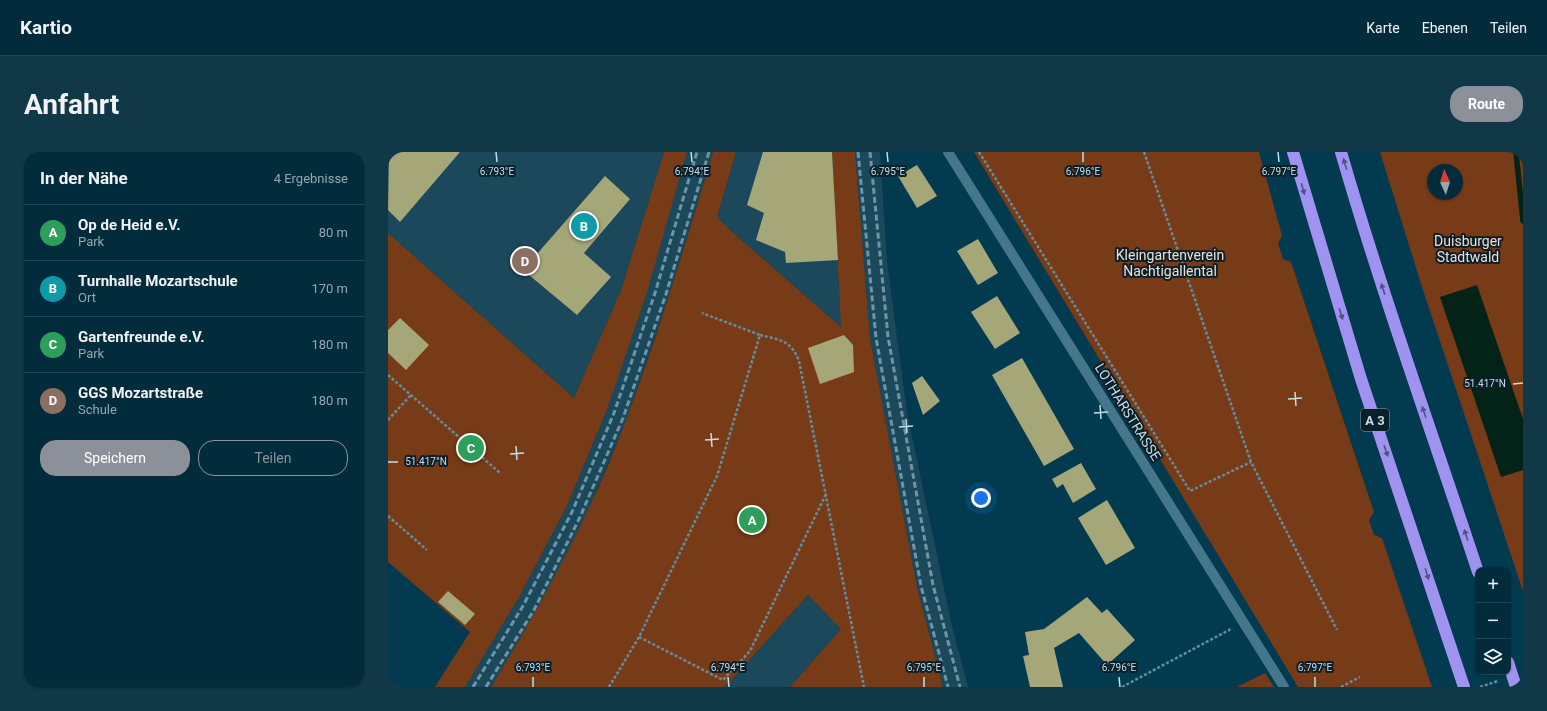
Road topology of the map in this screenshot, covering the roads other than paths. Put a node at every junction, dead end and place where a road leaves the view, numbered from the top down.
1 (948, 152) edge
2 (1292, 152) edge
3 (1341, 152) edge
4 (1476, 567) edge
5 (1511, 671) edge
6 (1284, 687) edge
7 (1464, 687) edge
8 (1516, 687) edge

1 - 6 street, LOTHARSTRASSE
2 -> 7 highway, A 3
4 -> 3 highway
5 - 8 highway

